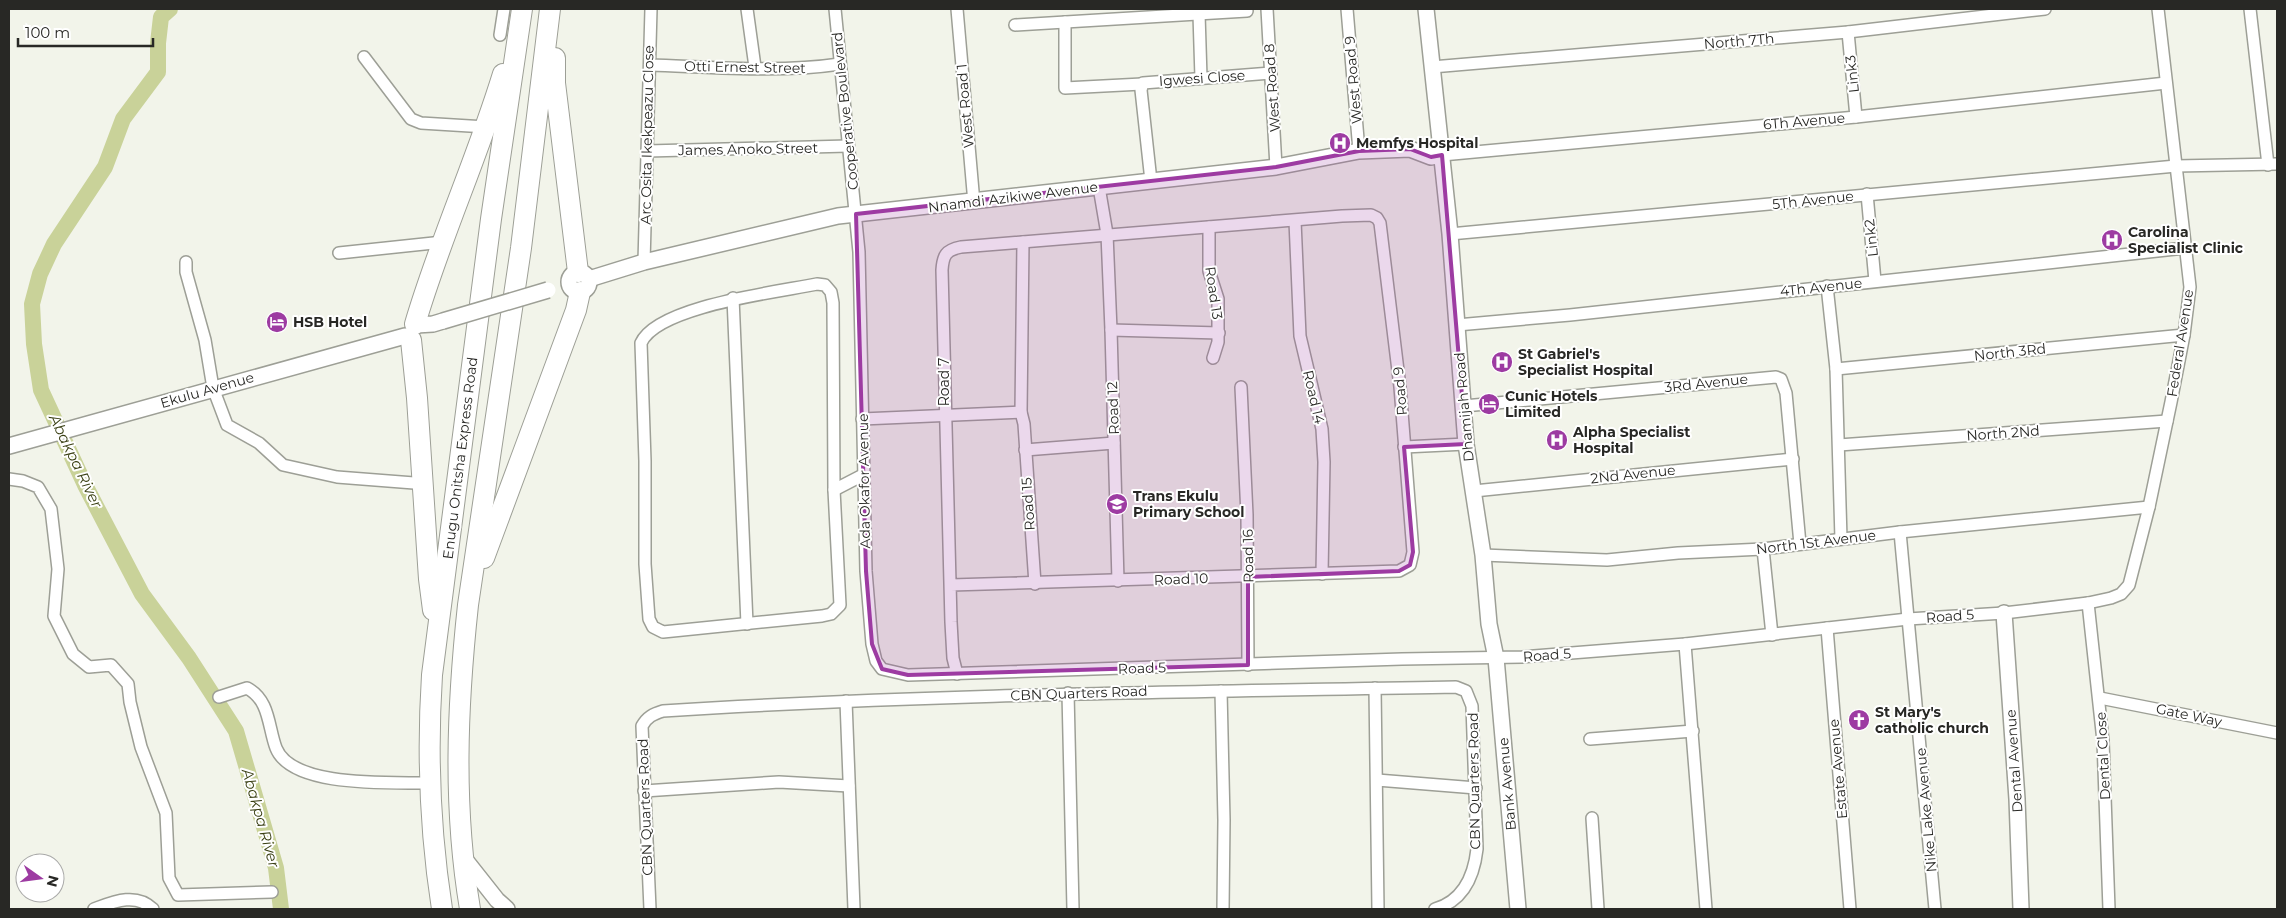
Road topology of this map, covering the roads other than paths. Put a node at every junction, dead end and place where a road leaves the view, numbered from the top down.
1 (504, 9) edge
2 (522, 9) edge
3 (552, 9) edge
4 (651, 9) edge
5 (747, 9) edge
6 (836, 9) edge
7 (956, 9) edge
8 (1267, 9) edge
9 (1347, 9) edge
10 (1426, 9) edge
11 (2045, 9) edge
12 (2158, 9) edge
13 (2250, 9) edge
14 (1247, 11) dead end
15 (1199, 14) junction
16 (1066, 22) junction
17 (1015, 25) dead end
18 (1848, 32) junction
19 (509, 33) junction
20 (364, 57) dead end
21 (840, 64) junction
22 (650, 65) junction
23 (755, 67) junction
24 (1432, 67) junction
25 (1271, 73) junction
26 (1202, 78) junction
27 (2166, 83) junction
28 (1142, 84) junction
29 (1856, 117) junction
30 (486, 128) junction
31 (848, 146) junction
32 (1359, 150) junction
33 (647, 151) junction
34 (1442, 155) junction
35 (2273, 165) edge
36 (2176, 166) junction
37 (1276, 167) junction
38 (1151, 181) junction
39 (1100, 187) junction
40 (1867, 194) junction
41 (974, 202) junction
42 (856, 214) junction
43 (1377, 218) joint
44 (1295, 221) junction
45 (1209, 227) junction
46 (1107, 234) junction
47 (1450, 234) junction
48 (443, 242) junction
49 (1023, 242) junction
50 (2185, 248) junction
51 (339, 253) dead end
52 (186, 262) dead end
53 (644, 262) junction
54 (1875, 281) junction
55 (579, 282) junction
56 (1827, 286) junction
57 (548, 290) joint
58 (733, 298) junction
59 (1457, 325) junction
60 (420, 330) junction
61 (1112, 330) junction
62 (1219, 333) junction
63 (2184, 335) junction
64 (1214, 358) dead end
65 (1836, 369) junction
66 (1241, 387) dead end
67 (213, 388) junction
68 (1464, 406) junction
69 (1021, 412) junction
70 (944, 417) junction
71 (862, 420) junction
72 (2167, 421) junction
73 (1114, 444) junction
74 (1466, 444) junction
75 (1839, 445) junction
76 (9, 446) edge
77 (1404, 447) junction
78 (1025, 450) junction
79 (1792, 458) junction
80 (863, 476) junction
81 (9, 479) edge
82 (414, 483) dead end
83 (834, 490) junction
84 (1474, 491) junction
85 (2149, 507) junction
86 (1900, 532) junction
87 (1841, 539) junction
88 (1800, 544) junction
89 (1763, 549) junction
90 (1483, 555) junction
91 (1410, 565) joint
92 (1322, 574) junction
93 (1248, 577) junction
94 (1118, 581) junction
95 (1035, 584) junction
96 (951, 585) junction
97 (2129, 585) joint
98 (2088, 603) junction
99 (468, 604) junction
100 (2004, 613) junction
101 (1908, 619) junction
102 (747, 624) junction
103 (1827, 628) junction
104 (437, 634) junction
105 (1772, 635) junction
106 (1685, 644) junction
107 (1496, 658) junction
108 (1248, 665) junction
109 (957, 674) junction
110 (1375, 688) junction
111 (1221, 691) junction
112 (1068, 693) junction
113 (219, 697) dead end
114 (2100, 698) junction
115 (846, 701) junction
116 (1693, 731) junction
117 (2277, 734) edge
118 (1590, 739) dead end
119 (1377, 780) junction
120 (431, 783) junction
121 (849, 786) junction
122 (1476, 788) junction
123 (644, 791) junction
124 (1592, 818) dead end
125 (461, 854) junction
126 (272, 892) dead end
127 (94, 909) edge
128 (153, 909) edge
129 (442, 909) edge
130 (471, 909) edge
131 (507, 909) edge
132 (650, 909) edge
133 (854, 909) edge
134 (1073, 909) edge
135 (1222, 909) edge
136 (1378, 909) edge
137 (1435, 909) edge
138 (1518, 909) edge
139 (1598, 909) edge
140 (1706, 909) edge
141 (1850, 909) edge
142 (1935, 909) edge
143 (2021, 909) edge
144 (2109, 909) edge

1 - 19 street
2 - 19 highway, Enugu Onitsha Express Road
3 - 55 highway
3 - 99 highway, Enugu Onitsha Express Road
4 - 22 street, Arc Osita Ikekpeazu Close
5 - 23 street
6 - 21 street, Cooperative Boulevard
7 - 41 street, West Road 1
8 - 25 street, West Road 8
9 - 32 street, West Road 9
10 - 24 main road, Dhamijah Road
11 - 18 street, North 7Th
12 - 27 street, Federal Avenue
13 - 35 street
14 - 15 street
15 - 16 street
15 - 26 street
16 - 17 street
16 - 28 street
18 - 24 street, North 7Th
18 - 29 street, Link3
19 - 30 highway
19 - 104 highway, Enugu Onitsha Express Road
20 - 30 street
21 - 23 street, Otti Ernest Street
21 - 31 street, Cooperative Boulevard
22 - 23 street, Otti Ernest Street
22 - 33 street, Arc Osita Ikekpeazu Close
24 - 34 main road, Dhamijah Road
25 - 26 street, Igwesi Close
25 - 37 street, West Road 8
26 - 28 street, Igwesi Close
27 - 29 street, 6Th Avenue
27 - 36 street, Federal Avenue
28 - 38 street, Igwesi Close
29 - 34 street, 6Th Avenue
30 - 48 highway
31 - 33 street, James Anoko Street
31 - 42 street, Cooperative Boulevard
32 - 34 main road, Nnamdi Azikiwe Avenue
32 - 37 main road, Nnamdi Azikiwe Avenue
33 - 53 street, Arc Osita Ikekpeazu Close
34 - 47 main road, Dhamijah Road
35 - 36 street, 5Th Avenue
36 - 40 street, 5Th Avenue
36 - 50 street, Federal Avenue
37 - 38 main road, Nnamdi Azikiwe Avenue
38 - 39 main road, Nnamdi Azikiwe Avenue
39 - 41 main road, Nnamdi Azikiwe Avenue
39 - 46 street, Road 12
40 - 47 street, 5Th Avenue
40 - 54 street, Link2
41 - 42 main road, Nnamdi Azikiwe Avenue
42 - 53 main road, Nnamdi Azikiwe Avenue
42 - 71 street, Ada Okafor Avenue
43 - 44 street, Road 7
43 - 77 street, Road 9
44 - 45 street, Road 7
44 - 92 street, Road 14
45 - 46 street, Road 7
45 - 62 street, Road 13
46 - 49 street, Road 7
46 - 61 street, Road 12
47 - 59 main road, Dhamijah Road
48 - 51 street
48 - 60 highway
49 - 69 street, Road 15
49 - 70 street, Road 7
50 - 54 street, 4Th Avenue
50 - 63 street, Federal Avenue
52 - 67 street
53 - 55 main road, Nnamdi Azikiwe Avenue
54 - 56 street, 4Th Avenue
55 - 57 main road, Nnamdi Azikiwe Avenue
55 - 99 highway
56 - 59 street, 4Th Avenue
56 - 65 street
57 - 60 main road, Ekulu Avenue, bridge
58 - 83 street
58 - 102 street
58 - 102 street
59 - 68 main road, Dhamijah Road
60 - 67 main road, Ekulu Avenue
60 - 104 highway
61 - 62 street
61 - 73 street, Road 12
62 - 64 street, Road 13
63 - 65 street, North 3Rd
63 - 72 street, Federal Avenue
65 - 75 street
66 - 93 street, Road 16
67 - 76 main road, Ekulu Avenue
67 - 82 street
68 - 74 main road, Dhamijah Road
68 - 79 street, 3Rd Avenue
69 - 70 street
69 - 78 street, Road 15
70 - 71 street
70 - 96 street, Road 7
71 - 80 street, Ada Okafor Avenue
72 - 75 street, North 2Nd
72 - 85 street, Federal Avenue
73 - 78 street
73 - 94 street, Road 12
74 - 77 street
74 - 84 main road, Dhamijah Road
75 - 87 street
77 - 91 street, Road 9
78 - 95 street, Road 15
79 - 84 street, 2Nd Avenue
79 - 88 street, 3Rd Avenue
80 - 83 street
80 - 109 street, Ada Okafor Avenue
81 - 126 street
83 - 102 street
84 - 90 main road, Dhamijah Road
85 - 86 street, North 1St Avenue
85 - 97 street, Federal Avenue
86 - 87 street, North 1St Avenue
86 - 101 street, Nike Lake Avenue
87 - 88 street, North 1St Avenue
88 - 89 street, North 1St Avenue
89 - 90 street, North 1St Avenue
89 - 105 street
90 - 107 main road, Dhamijah Road
91 - 92 street, Road 10
92 - 93 street, Road 10
93 - 94 street, Road 10
93 - 108 street, Road 16
94 - 95 street, Road 10
95 - 96 street, Road 10
96 - 109 street, Road 7
97 - 98 street, Road 5
98 - 100 street, Road 5
98 - 114 street, Dental Close
99 - 125 highway, Enugu Onitsha Express Road
100 - 101 street, Road 5
100 - 143 main road, Dental Avenue
101 - 103 street, Road 5
101 - 142 street, Nike Lake Avenue
103 - 105 street, Road 5
103 - 141 street, Estate Avenue
104 - 120 highway, Enugu Onitsha Express Road
105 - 106 street, Road 5
106 - 107 street, Road 5
106 - 116 street
107 - 108 street, Road 5
107 - 138 main road, Bank Avenue
108 - 109 street, Road 5
110 - 111 street, CBN Quarters Road
110 - 119 street
110 - 122 street, CBN Quarters Road
111 - 112 street, CBN Quarters Road
111 - 135 street
112 - 115 street, CBN Quarters Road
112 - 134 street
113 - 120 street
114 - 117 street, Gate Way
114 - 144 street, Dental Close
115 - 121 street
115 - 123 street, CBN Quarters Road
116 - 118 street
116 - 140 street
119 - 122 street
119 - 136 street
120 - 129 highway, Enugu Onitsha Express Road
121 - 123 street
121 - 133 street
122 - 137 street, CBN Quarters Road
123 - 132 street, CBN Quarters Road
124 - 139 street
125 - 130 highway, Enugu Onitsha Express Road
125 - 131 main road
127 - 128 street

